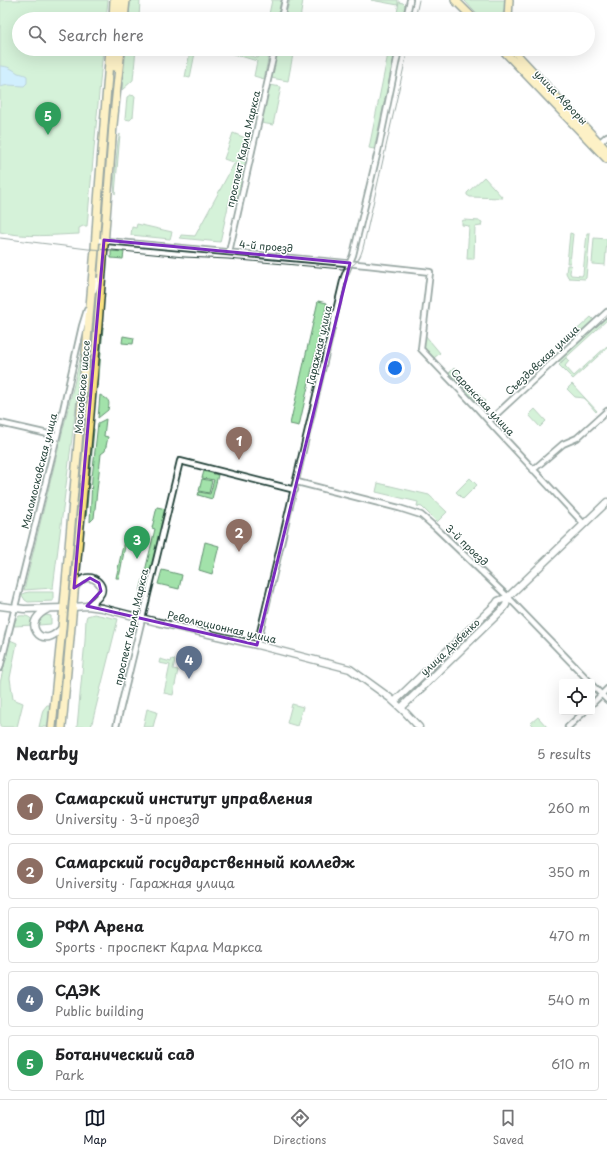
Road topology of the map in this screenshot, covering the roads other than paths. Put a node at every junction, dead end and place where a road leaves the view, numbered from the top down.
1 (114, 0) edge
2 (120, 0) edge
3 (126, 0) edge
4 (285, 0) edge
5 (410, 0) edge
6 (455, 0) edge
7 (509, 0) edge
8 (508, 11) edge
9 (113, 12) edge
10 (119, 12) edge
11 (125, 12) edge
12 (283, 12) edge
13 (407, 12) edge
14 (467, 12) edge
15 (109, 56) edge
16 (115, 56) edge
17 (120, 56) edge
18 (273, 56) edge
19 (398, 56) edge
20 (509, 56) edge
21 (519, 56) edge
22 (607, 136) edge
23 (599, 143) junction
24 (607, 151) edge
25 (607, 159) edge
26 (100, 240) junction
27 (229, 252) junction
28 (350, 263) junction
29 (430, 272) joint
30 (97, 280) junction
31 (90, 302) junction
32 (607, 312) edge
33 (607, 411) edge
34 (489, 421) junction
35 (0, 423) edge
36 (57, 436) junction
37 (533, 470) junction
38 (297, 482) junction
39 (294, 490) junction
40 (607, 502) edge
41 (584, 524) junction
42 (72, 591) junction
43 (508, 597) junction
44 (0, 606) edge
45 (87, 606) junction
46 (69, 607) junction
47 (15, 608) junction
48 (49, 608) junction
49 (142, 618) junction
50 (67, 622) junction
51 (62, 628) junction
52 (257, 645) junction
53 (0, 668) edge
54 (587, 679) edge
55 (595, 687) edge
56 (607, 689) edge
57 (602, 695) junction
58 (607, 700) edge
59 (595, 701) edge
60 (394, 702) junction
61 (401, 708) junction
62 (581, 715) edge
63 (52, 727) edge
64 (57, 727) edge
65 (62, 727) edge
66 (116, 727) edge
67 (419, 727) edge
68 (568, 727) edge

1 - 9 main road
2 - 10 main road
3 - 11 main road
4 - 12 street
5 - 13 street
6 - 14 main road
7 - 8 main road
15 - 26 main road, Московское шоссе
16 - 26 main road, Московское шоссе
17 - 26 main road, Московское шоссе
18 - 27 street, проспект Карла Маркса
19 - 28 street, Гаражная улица
20 - 25 main road, улица Авроры
21 - 23 main road, улица Авроры
22 - 23 street
23 - 24 main road, улица Авроры
26 - 27 street, 4-й проезд
26 - 30 main road, Московское шоссе
26 - 31 main road, Московское шоссе
26 - 42 main road, Московское шоссе
27 - 28 street, 4-й проезд
28 - 29 street, 4-й проезд
28 - 38 street, Гаражная улица
29 - 34 street, Саранская улица
30 - 31 street, Маломосковская улица
30 - 42 main road, Московское шоссе
31 - 36 street, Маломосковская улица
31 - 46 main road, Московское шоссе
32 - 34 street, Съездовская улица
33 - 37 street
34 - 37 street, Саранская улица
35 - 36 street
36 - 47 street, Маломосковская улица
37 - 41 street, Саранская улица
38 - 39 street, Гаражная улица
38 - 43 street, 3-й проезд
39 - 49 street, проспект Карла Маркса
39 - 52 street, Гаражная улица
40 - 41 main road, улица Дыбенко
41 - 43 main road, улица Дыбенко
42 - 45 main road
42 - 46 main road, Московское шоссе
43 - 54 street, 3-й проезд
43 - 60 main road, улица Дыбенко
43 - 61 main road, улица Дыбенко
44 - 47 main road, Революционная улица
45 - 46 main road, Революционная улица
45 - 49 main road, Революционная улица
46 - 48 main road, Революционная улица
46 - 50 main road, Московское шоссе
46 - 51 main road, Московское шоссе
46 - 65 main road, Московское шоссе
47 - 48 main road, Революционная улица
47 - 53 street, Маломосковская улица
48 - 51 main road
49 - 52 main road, Революционная улица
49 - 66 street, проспект Карла Маркса
50 - 51 main road
50 - 64 main road, Московское шоссе
51 - 63 main road, Московское шоссе
52 - 60 main road, Революционная улица
55 - 57 street
56 - 57 street
57 - 58 street
57 - 59 street
60 - 61 main road, Революционная улица
61 - 67 main road, Революционная улица
62 - 68 street

